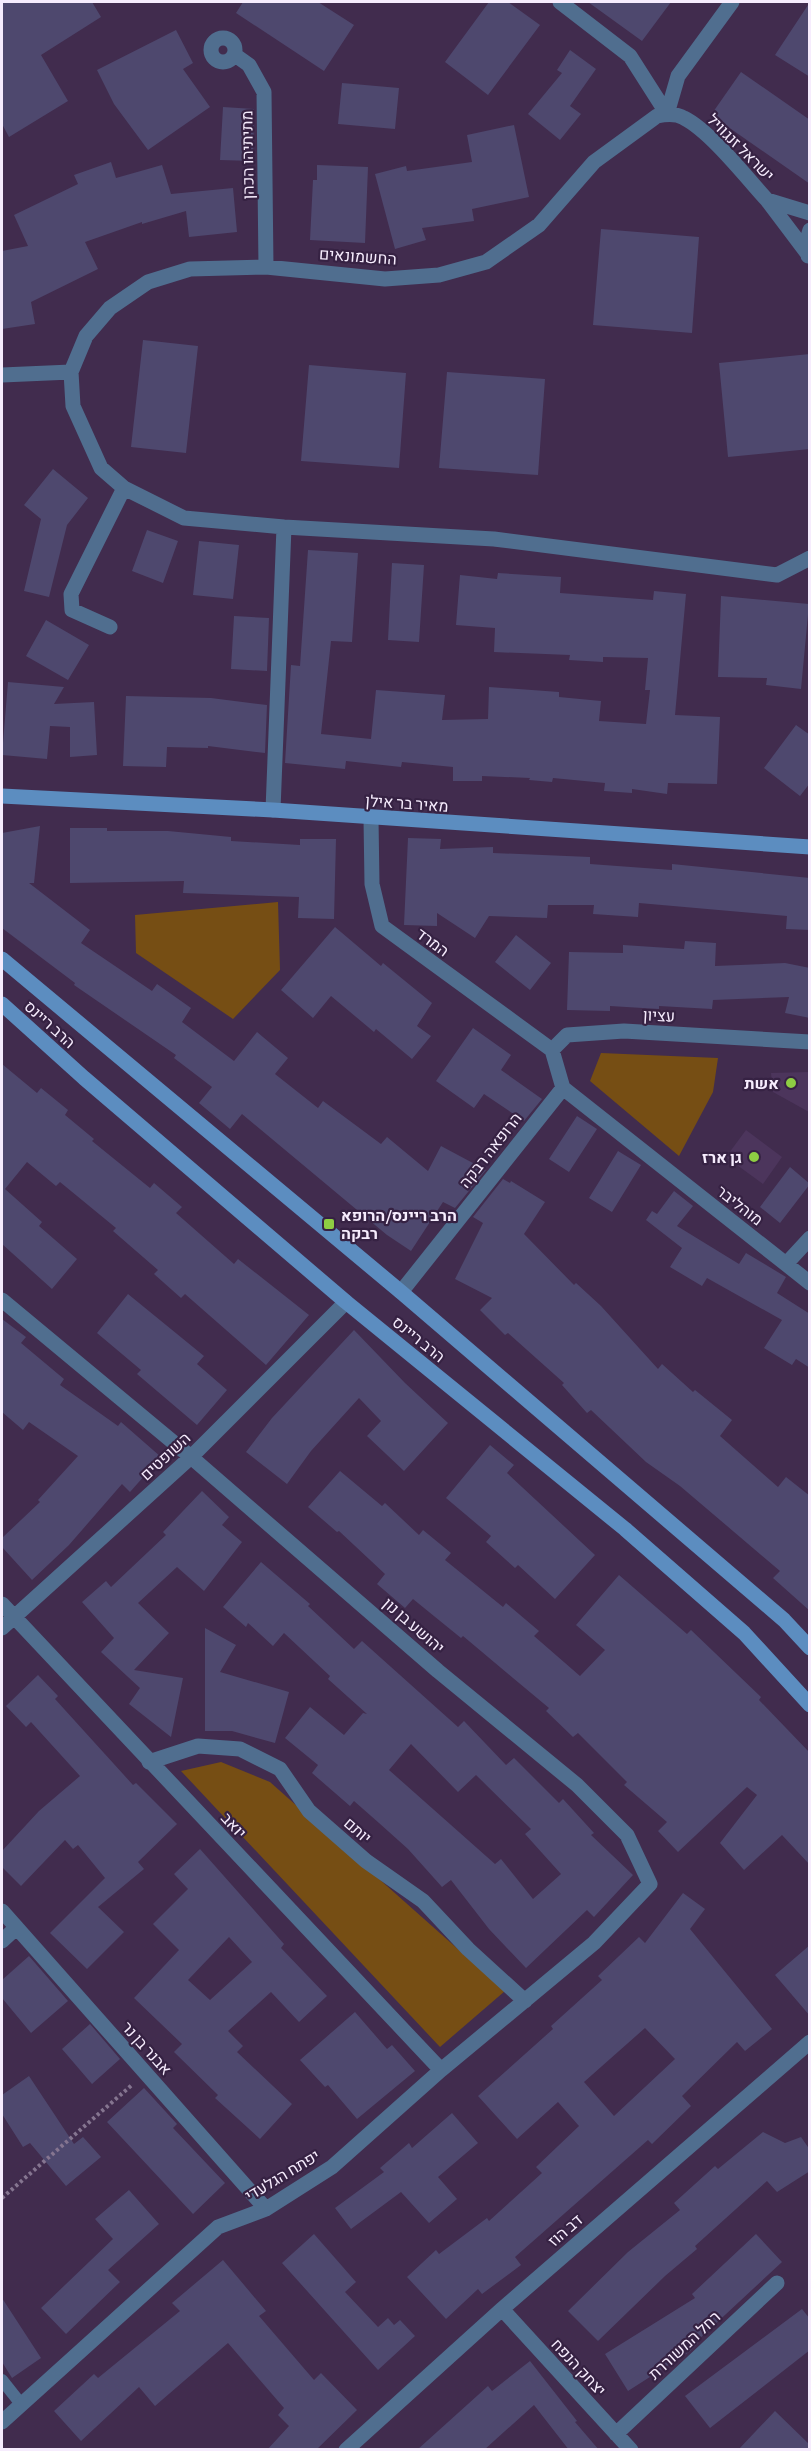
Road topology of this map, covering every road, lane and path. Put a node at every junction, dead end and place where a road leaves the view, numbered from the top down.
1 (560, 2) edge
2 (732, 2) edge
3 (235, 55) dead end
4 (667, 114) junction
5 (767, 200) junction
6 (810, 213) edge
7 (810, 230) edge
8 (808, 256) edge
9 (266, 267) junction
10 (71, 372) junction
11 (2, 375) edge
12 (124, 488) junction
13 (284, 527) junction
14 (810, 558) edge
15 (110, 627) dead end
16 (2, 796) edge
17 (273, 810) junction
18 (371, 819) junction
19 (810, 847) edge
20 (2, 959) edge
21 (2, 1004) edge
22 (810, 1042) edge
23 (552, 1050) junction
24 (562, 1088) junction
25 (810, 1238) edge
26 (786, 1264) junction
27 (810, 1283) edge
28 (401, 1292) junction
29 (2, 1300) edge
30 (346, 1302) junction
31 (191, 1457) junction
32 (2, 1604) edge
33 (7, 1623) edge
34 (810, 1648) edge
35 (810, 1705) edge
36 (149, 1762) junction
37 (2, 1911) edge
38 (16, 1928) junction
39 (2, 1941) edge
40 (525, 2001) junction
41 (810, 2042) edge
42 (441, 2070) junction
43 (145, 2073) junction
44 (2, 2198) edge
45 (266, 2209) junction
46 (777, 2283) dead end
47 (502, 2309) junction
48 (2, 2380) edge
49 (21, 2404) junction
50 (2, 2422) edge
51 (616, 2434) junction
52 (346, 2450) edge
53 (631, 2450) edge

1 - 4 street
2 - 4 street
3 - 9 street, מתיתיהו הכהן
4 - 5 street, ישראל זנגוויל
4 - 9 street, החשמונאים
5 - 6 street, ישראל זנגוויל
5 - 8 street, ישראל זנגוויל
7 - 8 street
9 - 10 street, החשמונאים
10 - 11 street
10 - 12 street, החשמונאים
12 - 13 street, החשמונאים
12 - 15 street
13 - 14 street, החשמונאים
13 - 17 street
16 - 17 main road, מאיר בר אילן
17 - 18 main road, מאיר בר אילן
18 - 19 main road, מאיר בר אילן
18 - 23 street, המרד
20 - 28 main road, הרב ריינס
21 - 30 main road, הרב ריינס
22 - 23 street, עציון
23 - 24 street
24 - 26 street, מוהליבר
24 - 28 street, הרופאה רבקה
25 - 26 street
26 - 27 street, מוהליבר
28 - 34 main road, הרב ריינס
29 - 31 street, יהושע בן נון
30 - 31 street, השופטים
30 - 35 main road, הרב ריינס
31 - 33 street, השופטים
31 - 40 street, יהושע בן נון
32 - 33 street, יואב
33 - 36 street, יואב
36 - 40 street, יותם
36 - 42 street, יואב
37 - 38 street, אבנר בן נר
38 - 39 street
38 - 43 street, אבנר בן נר
40 - 42 street, יפתח הגלעדי
41 - 47 street, דב הוז
42 - 45 street, יפתח הגלעדי
43 - 44 path
43 - 45 street, אבנר בן נר
45 - 49 street, יפתח הגלעדי
46 - 51 street, רחל המשוררת
47 - 51 street, יצחק הנפח
47 - 52 street, דב הוז
48 - 49 lane
49 - 50 street, יפתח הגלעדי
51 - 53 street, יצחק הנפח

